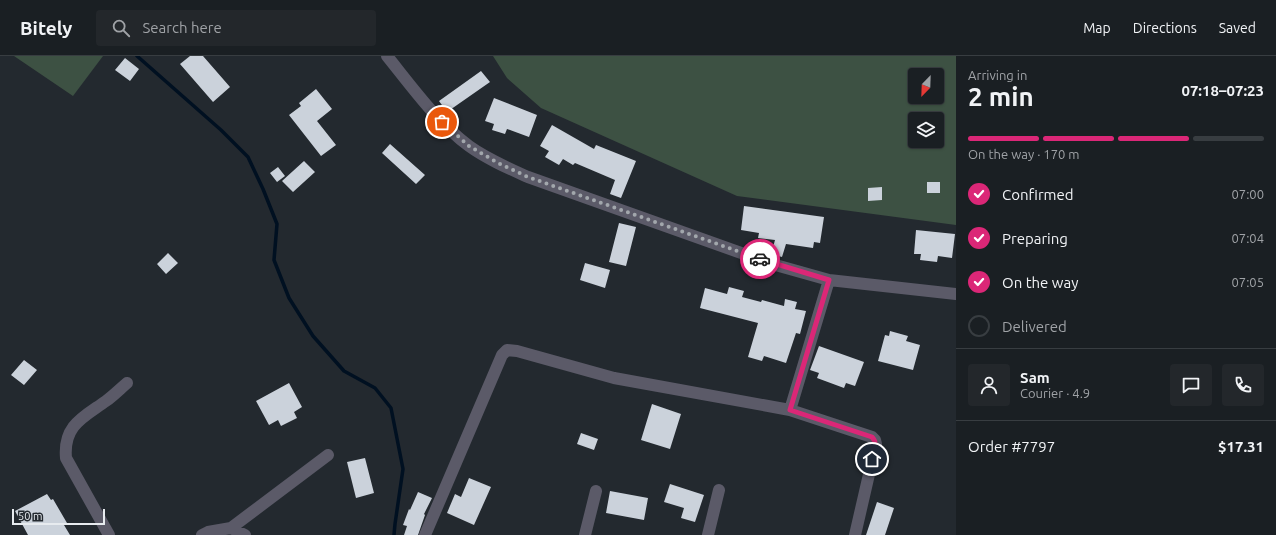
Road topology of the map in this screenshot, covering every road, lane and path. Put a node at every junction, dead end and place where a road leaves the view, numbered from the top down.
1 (387, 56) edge
2 (829, 280) junction
3 (956, 294) edge
4 (127, 383) dead end
5 (790, 410) junction
6 (328, 455) dead end
7 (719, 490) dead end
8 (596, 491) dead end
9 (231, 528) junction
10 (109, 535) edge
11 (202, 535) edge
12 (245, 535) edge
13 (425, 535) edge
14 (585, 535) edge
15 (708, 535) edge
16 (855, 535) edge

1 - 2 street
2 - 3 street
2 - 5 street
4 - 10 street
5 - 13 street
5 - 16 street
6 - 9 street
7 - 15 street
8 - 14 street
9 - 11 street
9 - 12 street

